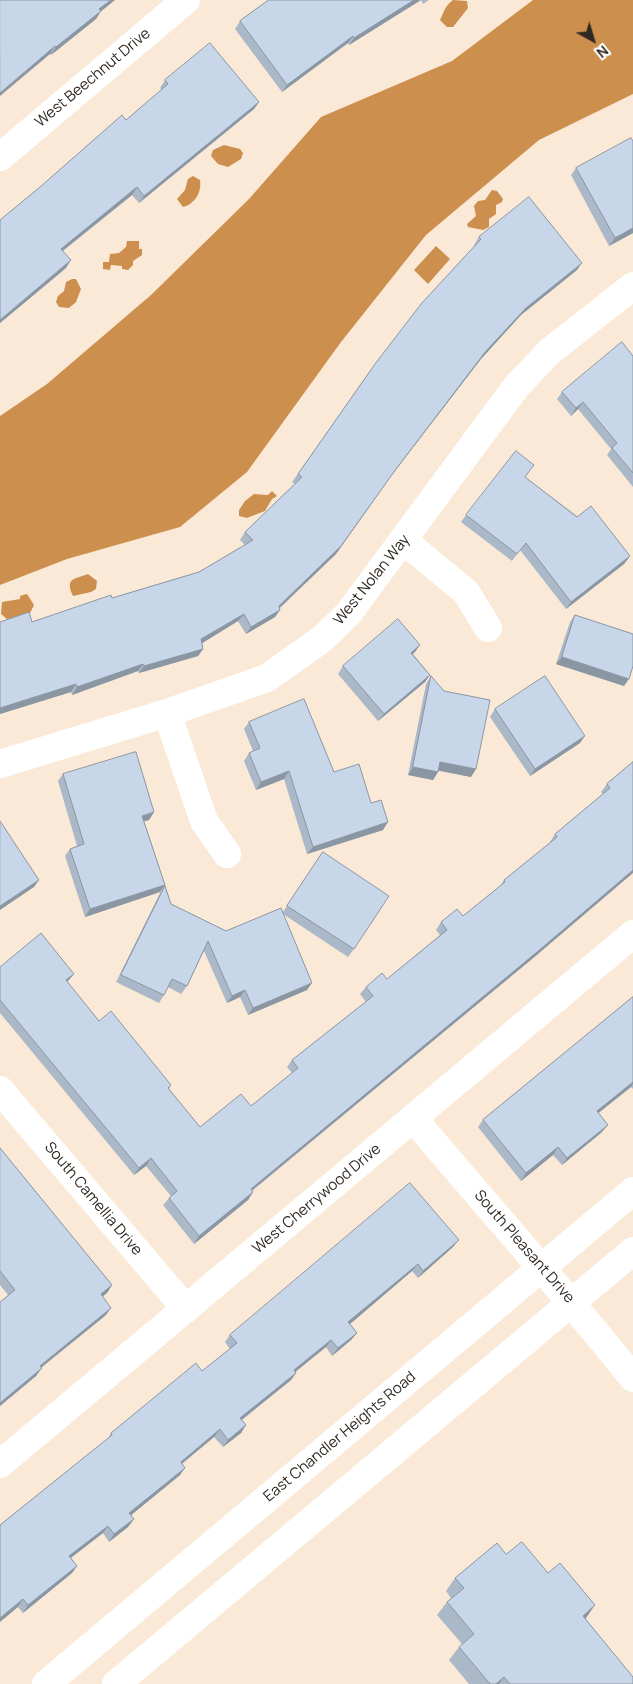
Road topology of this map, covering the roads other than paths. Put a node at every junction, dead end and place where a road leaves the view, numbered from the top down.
1 (186, 0) edge
2 (0, 157) edge
3 (632, 289) edge
4 (404, 541) junction
5 (488, 628) dead end
6 (167, 713) junction
7 (0, 764) edge
8 (226, 854) dead end
9 (633, 934) edge
10 (0, 1090) edge
11 (413, 1118) junction
12 (633, 1191) edge
13 (633, 1250) edge
14 (540, 1268) junction
15 (572, 1302) junction
16 (186, 1308) junction
17 (633, 1378) edge
18 (0, 1464) edge
19 (46, 1684) edge
20 (116, 1684) edge

1 - 2 street, West Beechnut Drive
3 - 4 street, West Nolan Way
4 - 5 street
4 - 6 street, West Nolan Way
6 - 7 street, West Nolan Way
6 - 8 street
9 - 11 street, West Cherrywood Drive
10 - 16 street, South Camellia Drive
11 - 14 street, South Pleasant Drive
11 - 16 street, West Cherrywood Drive
12 - 14 street, East Chandler Heights Road
13 - 15 street
14 - 15 street, South Pleasant Drive
14 - 19 street, East Chandler Heights Road
15 - 17 street, South Pleasant Drive
15 - 20 street
16 - 18 street, West Cherrywood Drive

